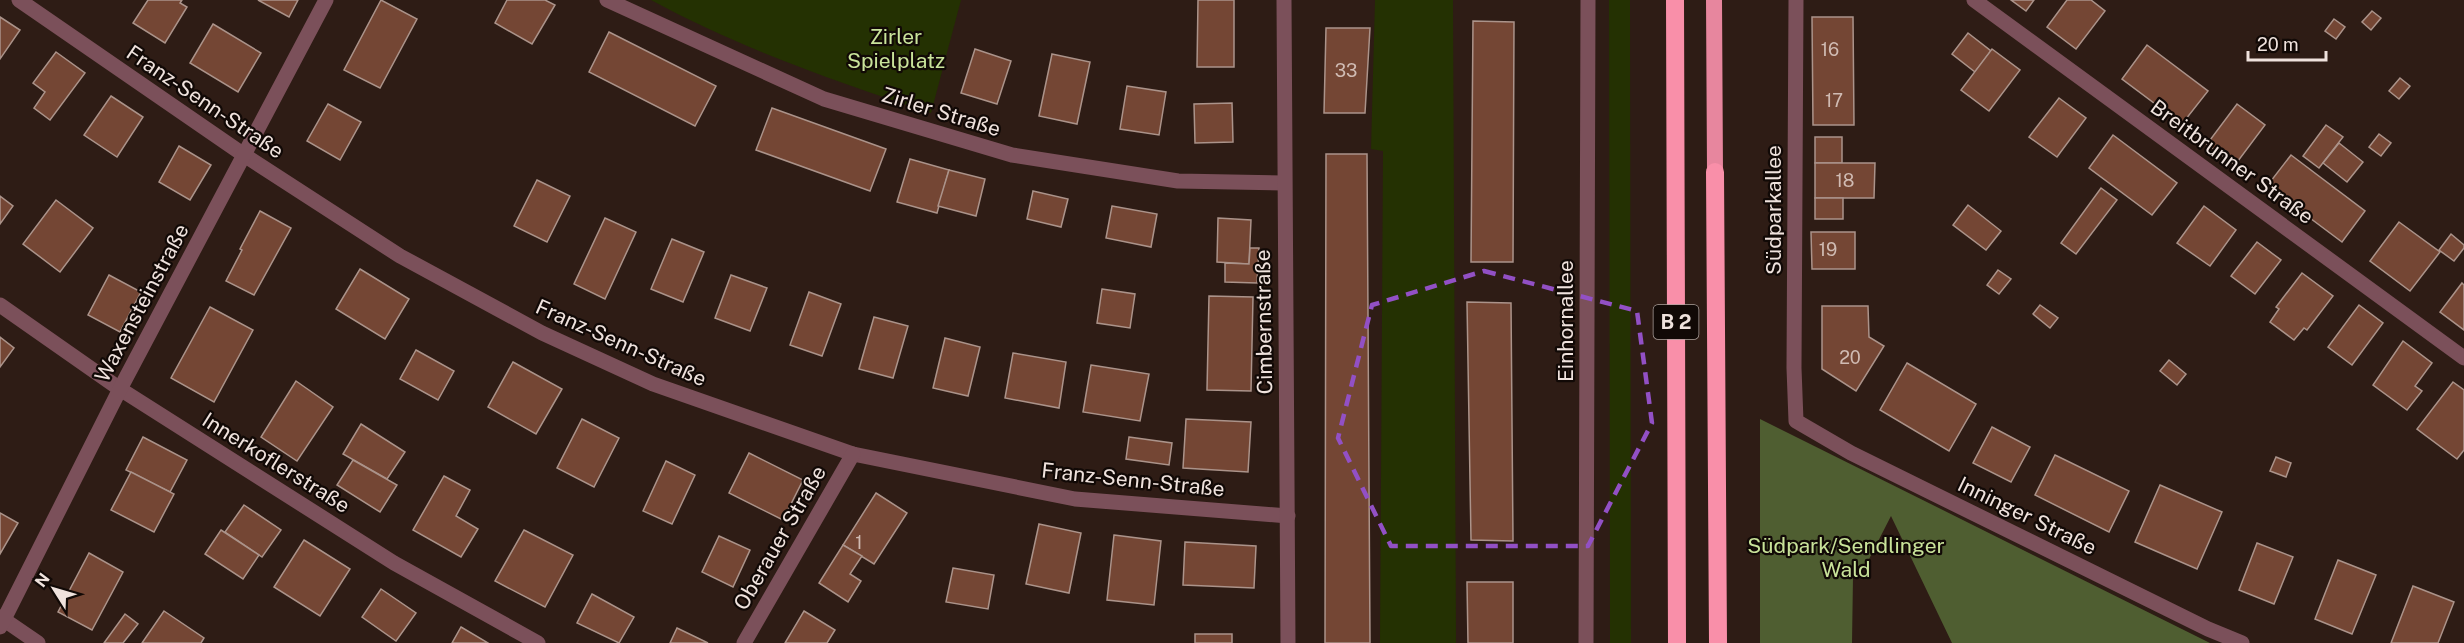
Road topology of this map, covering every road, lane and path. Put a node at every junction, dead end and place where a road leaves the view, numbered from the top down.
1 (19, 0) edge
2 (326, 0) edge
3 (607, 0) edge
4 (1284, 0) edge
5 (1588, 0) edge
6 (1675, 0) edge
7 (1714, 0) edge
8 (1796, 0) edge
9 (1974, 0) edge
10 (244, 155) junction
11 (1715, 172) joint
12 (1284, 183) junction
13 (0, 305) edge
14 (2464, 358) edge
15 (120, 389) junction
16 (1796, 421) joint
17 (853, 454) junction
18 (1288, 516) junction
19 (1, 621) edge
20 (38, 643) edge
21 (538, 643) edge
22 (744, 643) edge
23 (1288, 643) edge
24 (1586, 643) edge
25 (1677, 643) edge
26 (1718, 643) edge
27 (2242, 643) edge

1 - 10 street, Franz-Senn-Straße
2 - 10 street, Waxensteinstraße
3 - 12 street, Zirler Straße
4 - 12 street, Cimbernstraße
5 - 24 street, Einhornallee
6 - 25 highway, B 2
7 - 11 highway
8 - 16 street, Südparkallee
9 - 14 street, Breitbrunner Straße
10 - 15 street, Waxensteinstraße
10 - 17 street, Franz-Senn-Straße
11 - 26 highway
12 - 18 street, Cimbernstraße
13 - 15 street, Innerkoflerstraße
15 - 19 street, Waxensteinstraße
15 - 21 street, Innerkoflerstraße
16 - 27 street, Inninger Straße
17 - 18 street, Franz-Senn-Straße
17 - 22 street, Oberauer Straße
18 - 23 street, Cimbernstraße
19 - 20 street

